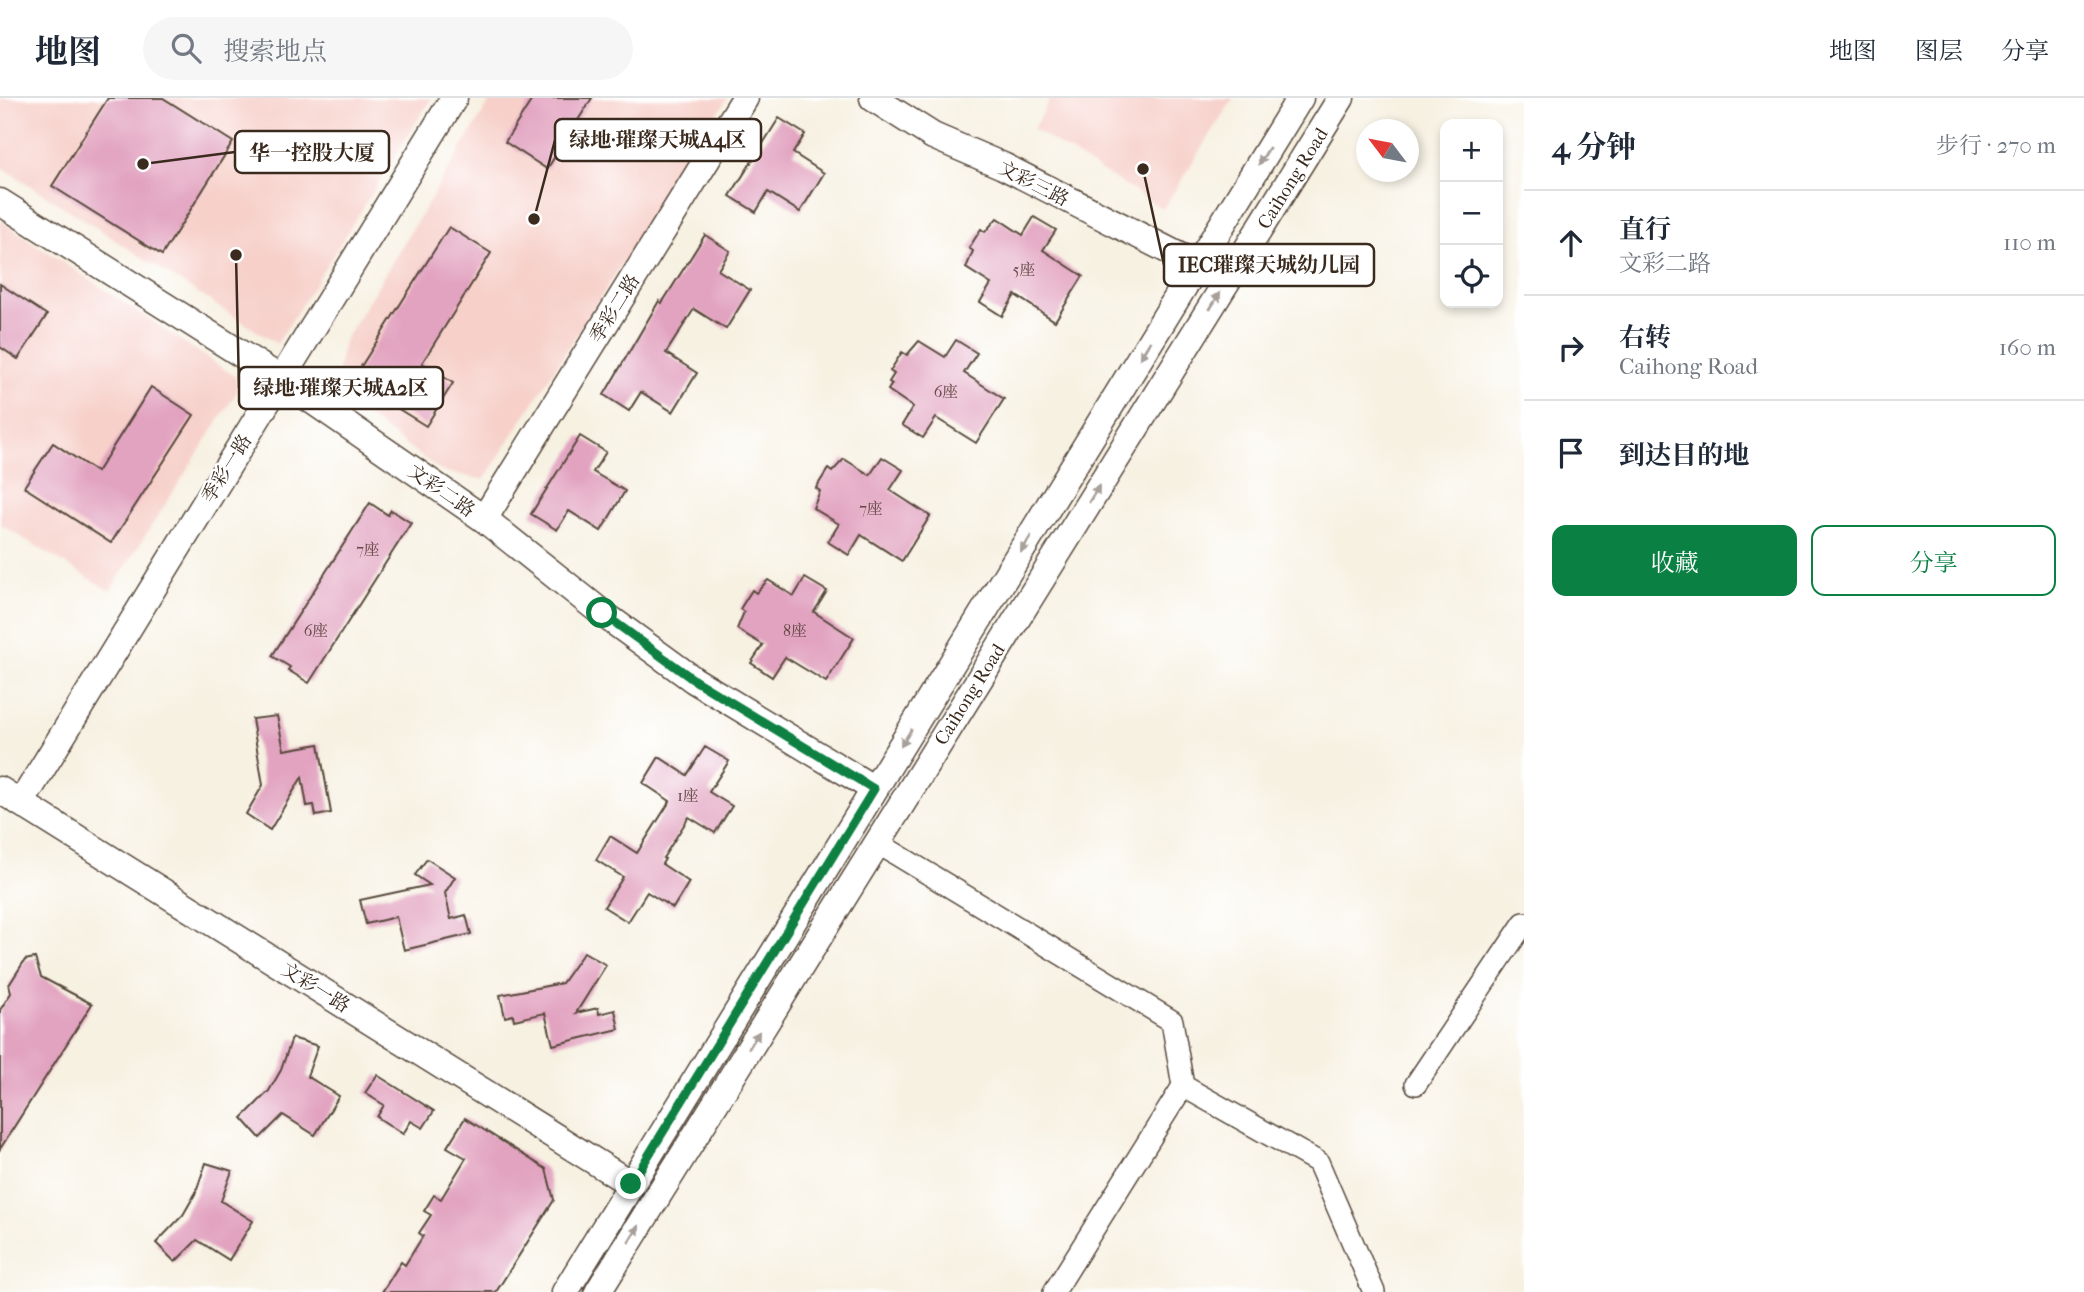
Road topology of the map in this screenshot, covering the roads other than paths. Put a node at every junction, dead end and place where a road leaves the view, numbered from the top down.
1 (454, 98) edge
2 (745, 98) edge
3 (873, 98) edge
4 (1300, 98) edge
5 (1341, 98) edge
6 (0, 202) edge
7 (1197, 265) junction
8 (281, 379) junction
9 (484, 519) junction
10 (874, 789) junction
11 (10, 796) edge
12 (876, 842) junction
13 (1524, 923) edge
14 (1416, 1084) dead end
15 (1183, 1086) junction
16 (631, 1184) junction
17 (565, 1292) edge
18 (598, 1292) edge
19 (1054, 1292) edge
20 (1374, 1292) edge

1 - 8 street, 季彩一路
2 - 9 street, 季彩二路
3 - 7 street, 文彩三路
4 -> 7 street, Caihong Road
12 -> 5 street, Caihong Road
6 - 8 street, 文彩二路
7 -> 10 street, Caihong Road
8 - 9 street, 文彩二路
8 - 11 street, 季彩一路
9 - 10 street, 文彩二路
10 - 16 street, Caihong Road
11 - 16 street, 文彩一路
12 - 15 street
18 -> 12 street, Caihong Road
13 - 14 street
15 - 19 street
15 - 20 street
16 - 17 street, Caihong Road

